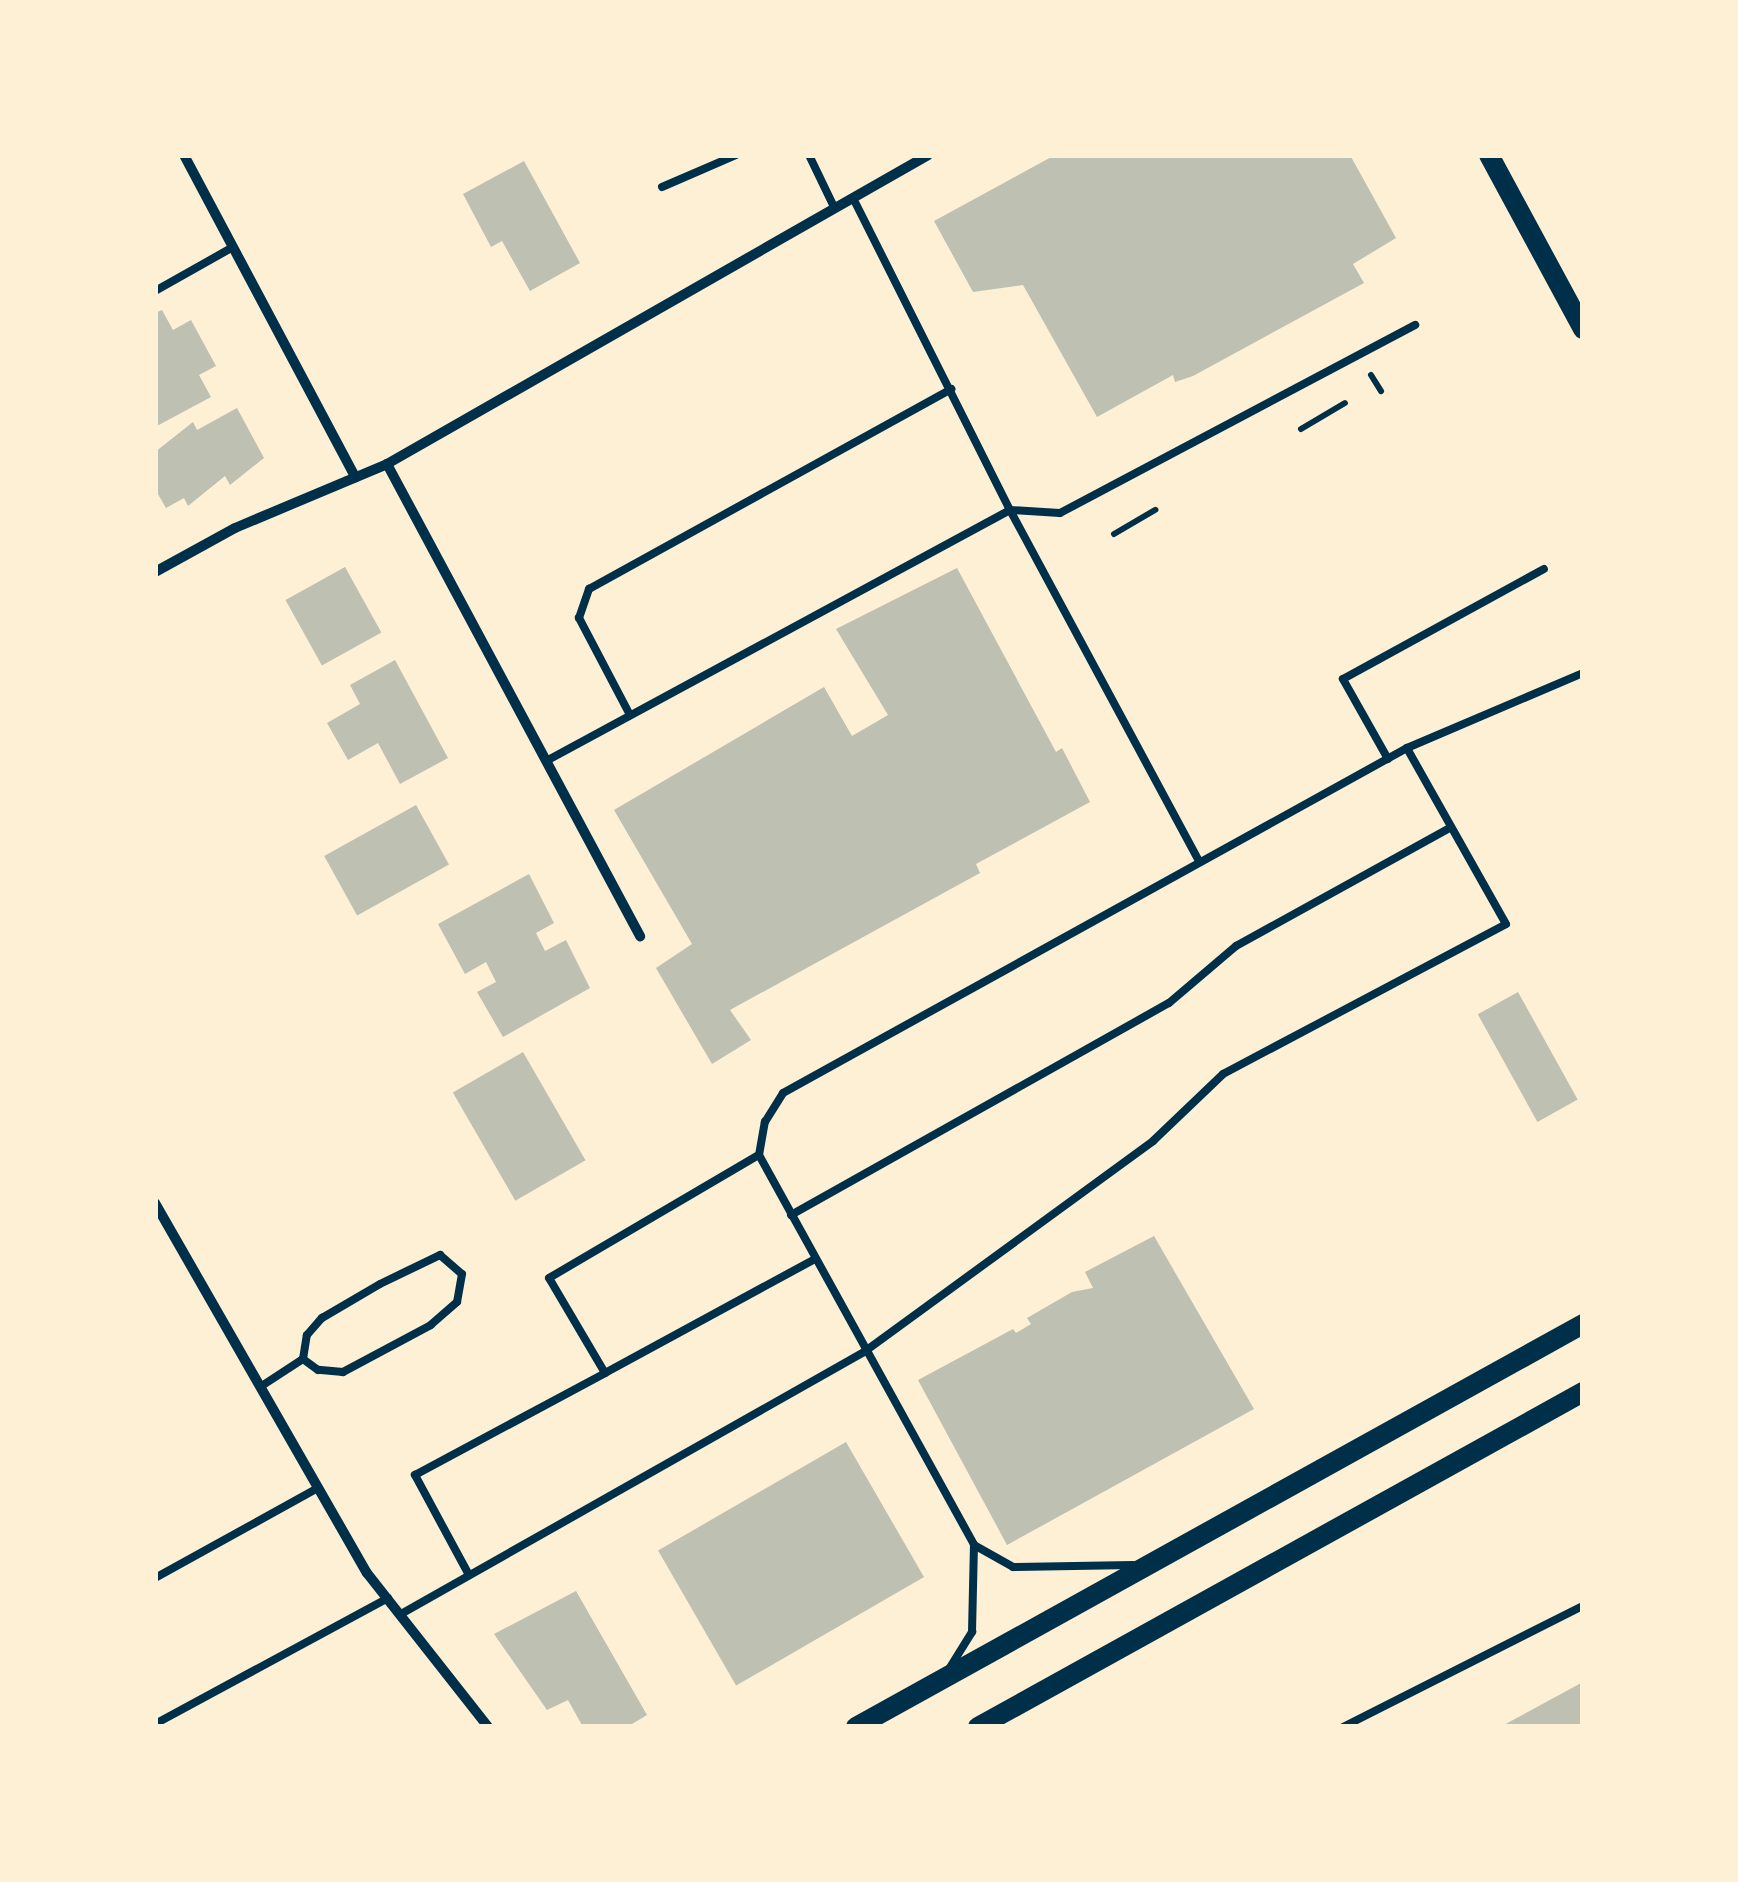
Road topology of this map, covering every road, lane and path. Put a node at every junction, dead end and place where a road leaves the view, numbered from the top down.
1 (184, 155) edge
2 (736, 155) edge
3 (809, 155) edge
4 (928, 155) edge
5 (1488, 155) edge
6 (908, 160) edge
7 (662, 187) dead end
8 (853, 198) junction
9 (834, 207) junction
10 (233, 248) junction
11 (155, 292) edge
12 (1415, 325) dead end
13 (1583, 329) edge
14 (1370, 374) dead end
15 (951, 388) junction
16 (1381, 391) dead end
17 (1345, 404) dead end
18 (1302, 429) dead end
19 (387, 464) junction
20 (356, 477) junction
21 (1010, 510) junction
22 (1156, 510) dead end
23 (1114, 534) dead end
24 (1544, 569) dead end
25 (155, 572) edge
26 (1583, 673) edge
27 (630, 715) junction
28 (1407, 748) junction
29 (1388, 758) junction
30 (548, 760) junction
31 (1448, 829) junction
32 (1199, 860) junction
33 (640, 936) dead end
34 (759, 1155) junction
35 (155, 1203) edge
36 (791, 1215) junction
37 (814, 1260) junction
38 (1583, 1324) edge
39 (864, 1352) junction
40 (304, 1359) junction
41 (604, 1373) junction
42 (260, 1387) junction
43 (1583, 1392) edge
44 (318, 1488) junction
45 (974, 1546) junction
46 (1154, 1565) junction
47 (469, 1575) junction
48 (155, 1578) edge
49 (388, 1598) junction
50 (1583, 1606) edge
51 (401, 1614) junction
52 (942, 1681) junction
53 (155, 1724) edge
54 (488, 1727) edge
55 (856, 1727) edge
56 (978, 1727) edge
57 (1342, 1727) edge

1 - 10 street
2 - 7 lane
3 - 9 lane
4 - 6 street
5 - 13 main road
6 - 8 street
8 - 9 street
8 - 15 lane
9 - 19 street
10 - 11 lane
10 - 20 street
12 - 21 lane
14 - 16 path
15 - 21 lane
15 - 27 lane
17 - 18 path
19 - 20 street
19 - 30 street
20 - 25 street
21 - 27 lane
21 - 32 lane
22 - 23 path
24 - 29 lane
26 - 28 lane
27 - 30 lane
28 - 29 lane
28 - 31 lane
29 - 32 lane
30 - 33 street
31 - 36 lane
31 - 39 lane
32 - 34 lane
34 - 36 lane
34 - 41 lane
35 - 42 street
36 - 37 lane
37 - 39 lane
37 - 41 lane
38 - 46 main road
39 - 45 lane
39 - 47 lane
40 - 40 lane
40 - 42 lane
41 - 47 lane
42 - 44 street
43 - 56 main road
44 - 48 lane
44 - 49 street
45 - 46 lane
45 - 52 lane
46 - 52 main road
47 - 51 lane
49 - 51 street
49 - 53 lane
50 - 57 lane
51 - 54 street
52 - 55 main road

